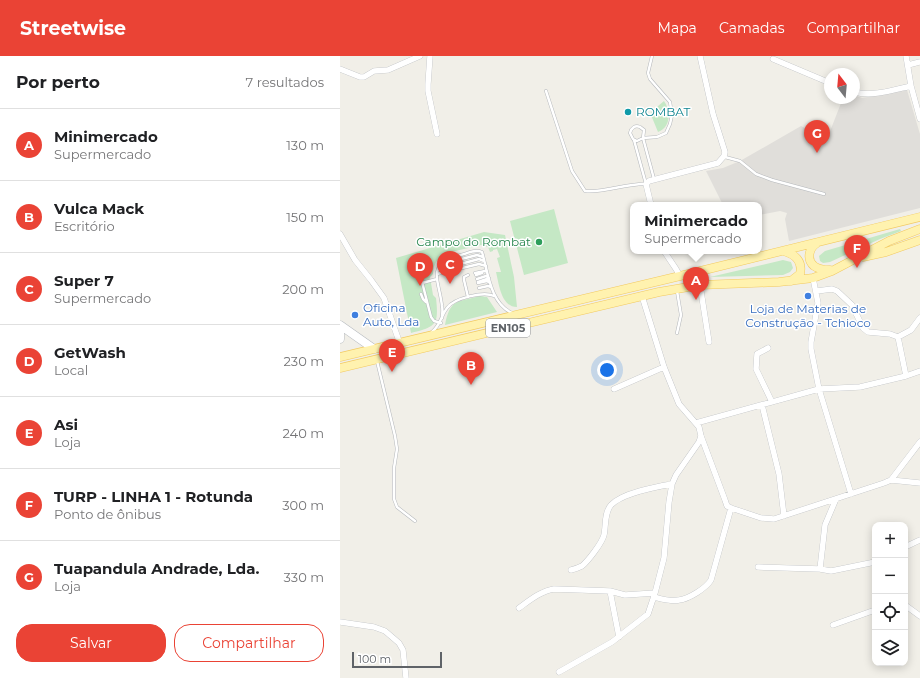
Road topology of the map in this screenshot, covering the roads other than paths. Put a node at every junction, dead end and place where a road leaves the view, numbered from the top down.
1 (420, 56) edge
2 (430, 56) edge
3 (652, 56) edge
4 (700, 56) edge
5 (906, 56) edge
6 (773, 59) dead end
7 (920, 62) edge
8 (908, 65) junction
9 (340, 69) edge
10 (824, 80) edge
11 (910, 86) junction
12 (546, 91) dead end
13 (860, 94) edge
14 (920, 119) edge
15 (437, 134) dead end
16 (643, 138) junction
17 (634, 140) junction
18 (724, 156) junction
19 (654, 180) junction
20 (646, 184) junction
21 (824, 194) dead end
22 (650, 202) edge
23 (920, 217) edge
24 (920, 229) edge
25 (340, 234) edge
26 (920, 240) edge
27 (818, 242) junction
28 (783, 251) junction
29 (666, 254) edge
30 (857, 258) junction
31 (485, 262) junction
32 (486, 266) junction
33 (438, 270) junction
34 (832, 271) junction
35 (437, 274) junction
36 (680, 276) junction
37 (421, 278) dead end
38 (813, 278) junction
39 (437, 279) junction
40 (477, 280) junction
41 (489, 280) junction
42 (791, 281) junction
43 (422, 282) junction
44 (470, 282) junction
45 (465, 285) junction
46 (700, 285) junction
47 (676, 289) junction
48 (816, 291) junction
49 (421, 294) dead end
50 (495, 296) junction
51 (642, 296) junction
52 (468, 297) junction
53 (426, 302) junction
54 (516, 315) junction
55 (442, 318) junction
56 (920, 318) edge
57 (441, 323) junction
58 (340, 325) edge
59 (340, 329) edge
60 (677, 333) dead end
61 (427, 337) junction
62 (898, 337) junction
63 (340, 339) edge
64 (709, 342) dead end
65 (400, 344) junction
66 (768, 348) dead end
67 (374, 350) junction
68 (340, 358) edge
69 (377, 360) junction
70 (664, 367) junction
71 (340, 368) edge
72 (920, 371) edge
73 (906, 376) junction
74 (614, 389) dead end
75 (818, 389) junction
76 (772, 402) junction
77 (762, 405) junction
78 (696, 423) junction
79 (701, 436) junction
80 (920, 442) edge
81 (891, 480) junction
82 (920, 483) edge
83 (672, 484) junction
84 (851, 494) junction
85 (836, 499) junction
86 (730, 508) junction
87 (784, 516) junction
88 (415, 521) dead end
89 (920, 540) edge
90 (908, 546) edge
91 (872, 563) edge
92 (758, 567) dead end
93 (820, 569) junction
94 (571, 570) dead end
95 (610, 591) junction
96 (655, 595) junction
97 (908, 607) edge
98 (519, 608) dead end
99 (872, 611) edge
100 (920, 616) edge
101 (340, 622) edge
102 (833, 625) dead end
103 (619, 637) junction
104 (559, 672) dead end
105 (406, 678) edge

1 - 9 street
2 - 15 street
3 - 16 lane
4 - 18 street
5 - 8 street
6 - 10 street
7 - 8 street
8 - 11 street
11 - 13 street
11 - 14 street
12 - 20 lane
16 - 17 lane
16 - 17 lane
16 - 19 lane
17 - 20 lane
18 - 19 street
18 - 21 lane
19 - 20 street
20 - 22 street
23 - 27 main road, EN105
24 - 30 main road, EN105
25 - 65 street
26 - 30 main road
27 - 28 main road, EN105
27 - 34 main road
28 - 36 main road, EN105
28 - 42 main road
29 - 36 street
30 - 34 main road, EN105
31 - 32 lane
31 - 33 lane
31 - 33 lane
32 - 35 lane
32 - 41 lane
33 - 35 lane
34 - 38 main road, EN105
35 - 39 lane
36 - 54 main road, EN105
37 - 43 lane
38 - 42 main road, EN105
38 - 48 street
39 - 43 lane
39 - 55 lane
40 - 41 lane
40 - 41 lane
40 - 41 lane
41 - 50 lane
42 - 46 main road, EN105
43 - 53 lane
44 - 45 lane
44 - 45 lane
44 - 45 lane
45 - 52 lane
46 - 47 main road, EN105
46 - 64 street
47 - 51 main road, EN105
47 - 60 lane
48 - 62 street
48 - 75 street
49 - 53 lane
50 - 52 lane
50 - 54 lane
51 - 69 main road, EN105
51 - 70 street
52 - 55 lane
53 - 57 lane
54 - 61 main road, EN105
55 - 57 lane
56 - 62 street
57 - 61 lane
58 - 67 main road
59 - 63 main road
61 - 65 main road, EN105
62 - 73 street
65 - 67 main road, EN105
66 - 76 street
67 - 68 main road, EN105
69 - 71 main road, EN105
69 - 88 lane
70 - 74 street
70 - 78 street
72 - 73 street
73 - 75 street
75 - 76 street
75 - 84 street
76 - 77 street
77 - 78 street
77 - 87 street
78 - 79 street
79 - 83 street
79 - 86 street
80 - 81 street
81 - 82 street
81 - 84 street
83 - 94 street
83 - 96 street
84 - 85 street
85 - 87 street
85 - 93 street
86 - 87 street
86 - 96 street
89 - 90 street
91 - 93 street
92 - 93 street
95 - 96 street
95 - 98 street
95 - 103 street
96 - 103 street
97 - 100 street
99 - 102 street
101 - 105 street
103 - 104 street

